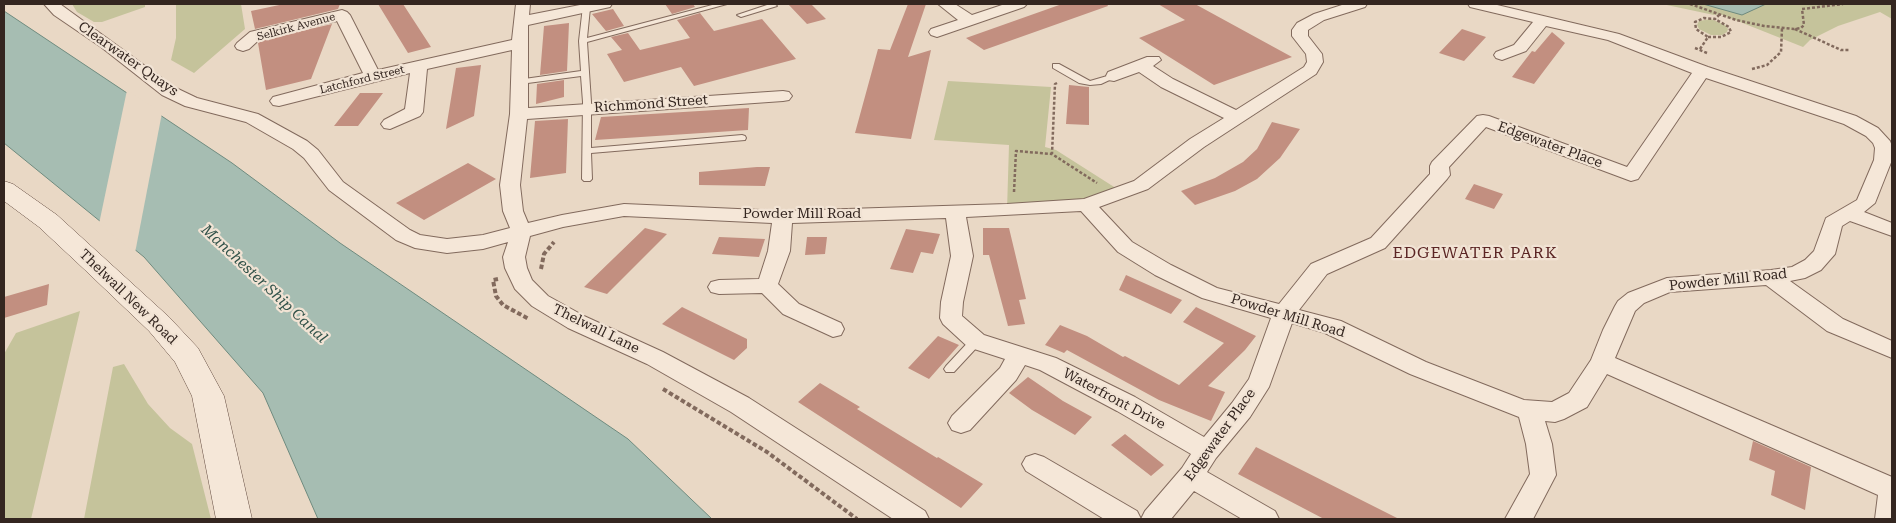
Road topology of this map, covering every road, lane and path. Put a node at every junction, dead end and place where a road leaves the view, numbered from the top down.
1 (52, 4) edge
2 (523, 4) edge
3 (605, 4) edge
4 (723, 4) edge
5 (770, 4) edge
6 (944, 4) edge
7 (1019, 4) edge
8 (1360, 4) edge
9 (1474, 4) edge
10 (1690, 4) edge
11 (1843, 4) edge
12 (586, 8) junction
13 (1720, 14) junction
14 (741, 15) dead end
15 (1715, 19) junction
16 (1544, 20) junction
17 (970, 21) junction
18 (520, 22) junction
19 (1782, 28) junction
20 (1794, 29) junction
21 (937, 32) dead end
22 (1708, 37) junction
23 (583, 41) junction
24 (520, 43) junction
25 (243, 46) dead end
26 (1700, 49) dead end
27 (1849, 50) dead end
28 (1502, 55) dead end
29 (419, 66) junction
30 (1056, 66) dead end
31 (1748, 70) dead end
32 (1702, 71) junction
33 (585, 73) junction
34 (374, 76) junction
35 (1074, 76) junction
36 (1114, 76) joint
37 (520, 82) junction
38 (783, 96) dead end
39 (279, 101) dead end
40 (587, 108) junction
41 (519, 114) junction
42 (1237, 117) junction
43 (390, 124) dead end
44 (742, 138) dead end
45 (1887, 142) edge
46 (588, 151) junction
47 (1052, 154) junction
48 (588, 179) dead end
49 (4, 189) edge
50 (1116, 195) junction
51 (1086, 205) junction
52 (1013, 210) junction
53 (955, 212) junction
54 (1850, 214) junction
55 (783, 217) junction
56 (1892, 230) edge
57 (521, 231) junction
58 (1771, 277) junction
59 (493, 280) dead end
60 (719, 286) dead end
61 (767, 286) junction
62 (1284, 314) junction
63 (534, 322) dead end
64 (833, 330) dead end
65 (976, 341) junction
66 (1892, 350) edge
67 (1019, 355) junction
68 (1602, 362) junction
69 (950, 370) dead end
70 (654, 384) dead end
71 (1529, 410) junction
72 (961, 423) dead end
73 (1207, 451) junction
74 (1035, 464) dead end
75 (1191, 476) junction
76 (1892, 491) edge
77 (234, 519) edge
78 (857, 519) edge
79 (914, 519) edge
80 (1127, 519) edge
81 (1155, 519) edge
82 (1265, 519) edge
83 (1519, 519) edge
84 (1889, 519) edge

1 - 57 street, Clearwater Quays
2 - 18 street
3 - 12 street
4 - 23 lane
5 - 14 lane
6 - 17 street
7 - 17 street
8 - 42 street, Powder Mill Road
9 - 16 street, Powder Mill Road
10 - 13 path
11 - 20 path
12 - 18 street
12 - 23 lane
13 - 15 path
13 - 19 path
15 - 22 path
15 - 22 path
16 - 28 street
16 - 32 street, Powder Mill Road
17 - 21 street
18 - 24 street
19 - 20 path
19 - 31 path
20 - 27 path
22 - 26 path
23 - 33 lane
24 - 29 street, Latchford Street
24 - 37 street
25 - 34 street, Selkirk Avenue
29 - 34 street, Latchford Street
29 - 43 street, Latchford Street
30 - 35 lane
32 - 45 street, Powder Mill Road
32 - 62 street, Edgewater Place
33 - 37 lane
33 - 40 lane
34 - 39 street, Latchford Street
35 - 36 lane
35 - 47 path
36 - 42 street
37 - 41 street
38 - 40 street, Richmond Street
40 - 41 street, Richmond Street
40 - 46 lane
41 - 57 street
42 - 50 street, Powder Mill Road
44 - 46 lane
45 - 54 street, Powder Mill Road
46 - 48 lane
47 - 50 path
47 - 52 path
49 - 77 main road, Thelwall New Road
50 - 51 street, Powder Mill Road
51 - 52 street, Powder Mill Road
51 - 62 street, Powder Mill Road
52 - 53 street, Powder Mill Road
53 - 55 street, Powder Mill Road
53 - 65 street, Waterfront Drive
54 - 56 street
54 - 58 street, Powder Mill Road
55 - 57 street, Powder Mill Road
55 - 61 street
57 - 79 street, Thelwall Lane
58 - 66 street
58 - 68 street, Powder Mill Road
59 - 63 path
60 - 61 street
61 - 64 street
62 - 71 street, Powder Mill Road
62 - 73 street, Edgewater Place
65 - 67 street, Waterfront Drive
65 - 69 lane
67 - 72 street
67 - 73 street, Waterfront Drive
68 - 71 street, Powder Mill Road
68 - 76 street
70 - 78 path
71 - 83 street
73 - 75 street, Edgewater Place
74 - 80 street
75 - 81 street, Edgewater Place
75 - 82 street
76 - 84 street

